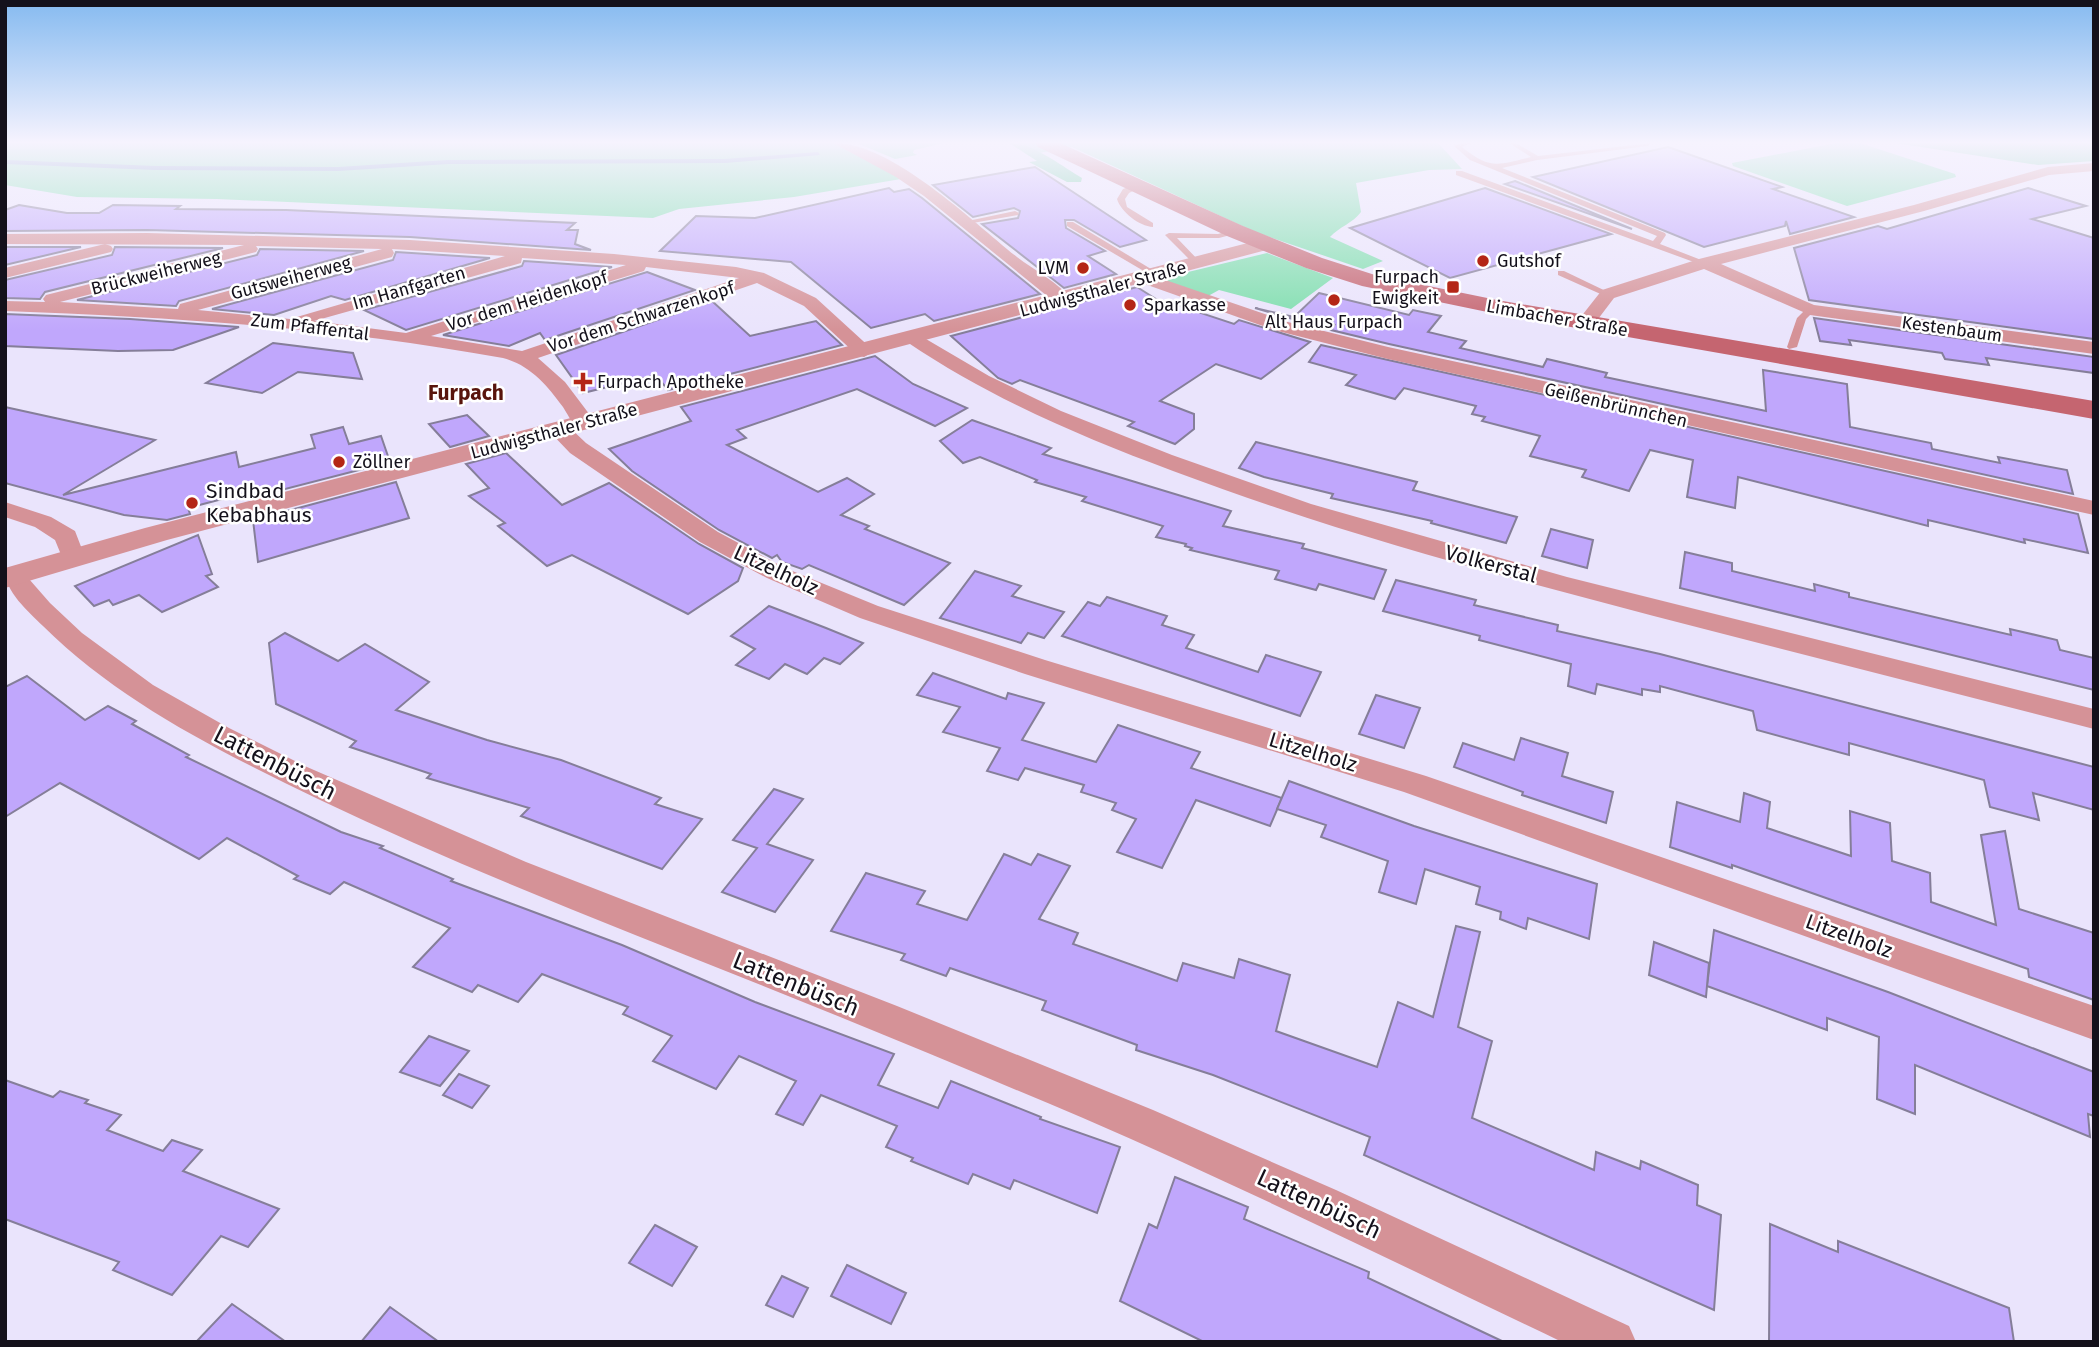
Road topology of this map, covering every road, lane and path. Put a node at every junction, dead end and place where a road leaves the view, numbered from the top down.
1 (945, 206) edge
2 (1123, 206) edge
3 (1181, 206) edge
4 (1548, 206) edge
5 (1590, 206) edge
6 (1919, 206) edge
7 (1014, 213) dead end
8 (967, 222) junction
9 (1070, 224) dead end
10 (1150, 225) dead end
11 (1235, 231) junction
12 (147, 238) junction
13 (5, 239) edge
14 (282, 240) junction
15 (1266, 244) junction
16 (410, 245) junction
17 (1655, 245) junction
18 (530, 253) junction
19 (647, 262) junction
20 (1197, 264) junction
21 (1705, 264) junction
22 (5, 273) edge
23 (1561, 273) dead end
24 (1151, 276) junction
25 (758, 277) junction
26 (1608, 295) junction
27 (1063, 300) junction
28 (5, 306) edge
29 (30, 307) junction
30 (1810, 310) junction
31 (174, 313) junction
32 (1585, 323) junction
33 (289, 324) junction
34 (407, 338) junction
35 (914, 338) junction
36 (1792, 347) dead end
37 (2094, 348) edge
38 (864, 351) junction
39 (524, 358) junction
40 (2094, 410) edge
41 (572, 426) junction
42 (2094, 508) edge
43 (5, 509) edge
44 (73, 557) junction
45 (9, 577) edge
46 (2094, 719) edge
47 (2094, 1023) edge
48 (1613, 1342) edge

1 - 8 street
2 - 10 lane
3 - 11 main road, Limbacher Straße
4 - 17 lane
5 - 17 lane
6 - 21 street
7 - 8 lane
8 - 27 street
9 - 24 lane
11 - 15 main road, Limbacher Straße
11 - 20 lane
12 - 13 street
12 - 14 street
12 - 22 street
14 - 16 street
14 - 29 street, Brückweiherweg
15 - 20 street, Ludwigsthaler Straße
15 - 32 main road, Limbacher Straße
16 - 18 street
16 - 31 street, Gutsweiherweg
17 - 21 lane
18 - 19 street
18 - 33 street, Im Hanfgarten
19 - 25 street
19 - 34 street, Vor dem Heidenkopf
20 - 24 street, Ludwigsthaler Straße
21 - 26 street
21 - 30 street, Kestenbaum
23 - 26 lane
24 - 27 street, Ludwigsthaler Straße
24 - 42 street, Geißenbrünnchen
25 - 38 street
25 - 39 street, Vor dem Schwarzenkopf
26 - 32 street
27 - 35 street, Ludwigsthaler Straße
28 - 29 street, Zum Pfaffental
29 - 31 street, Zum Pfaffental
30 - 36 lane
30 - 37 street, Kestenbaum
31 - 33 street, Zum Pfaffental
32 - 40 main road, Limbacher Straße
33 - 34 street, Zum Pfaffental
34 - 39 street, Zum Pfaffental
35 - 38 street, Ludwigsthaler Straße
35 - 46 street, Volkerstal
38 - 41 street, Ludwigsthaler Straße
39 - 41 street, Zum Pfaffental
41 - 44 street, Ludwigsthaler Straße
41 - 47 street, Litzelholz
43 - 44 street
44 - 45 street, Ludwigsthaler Straße
45 - 48 street, Lattenbüsch

